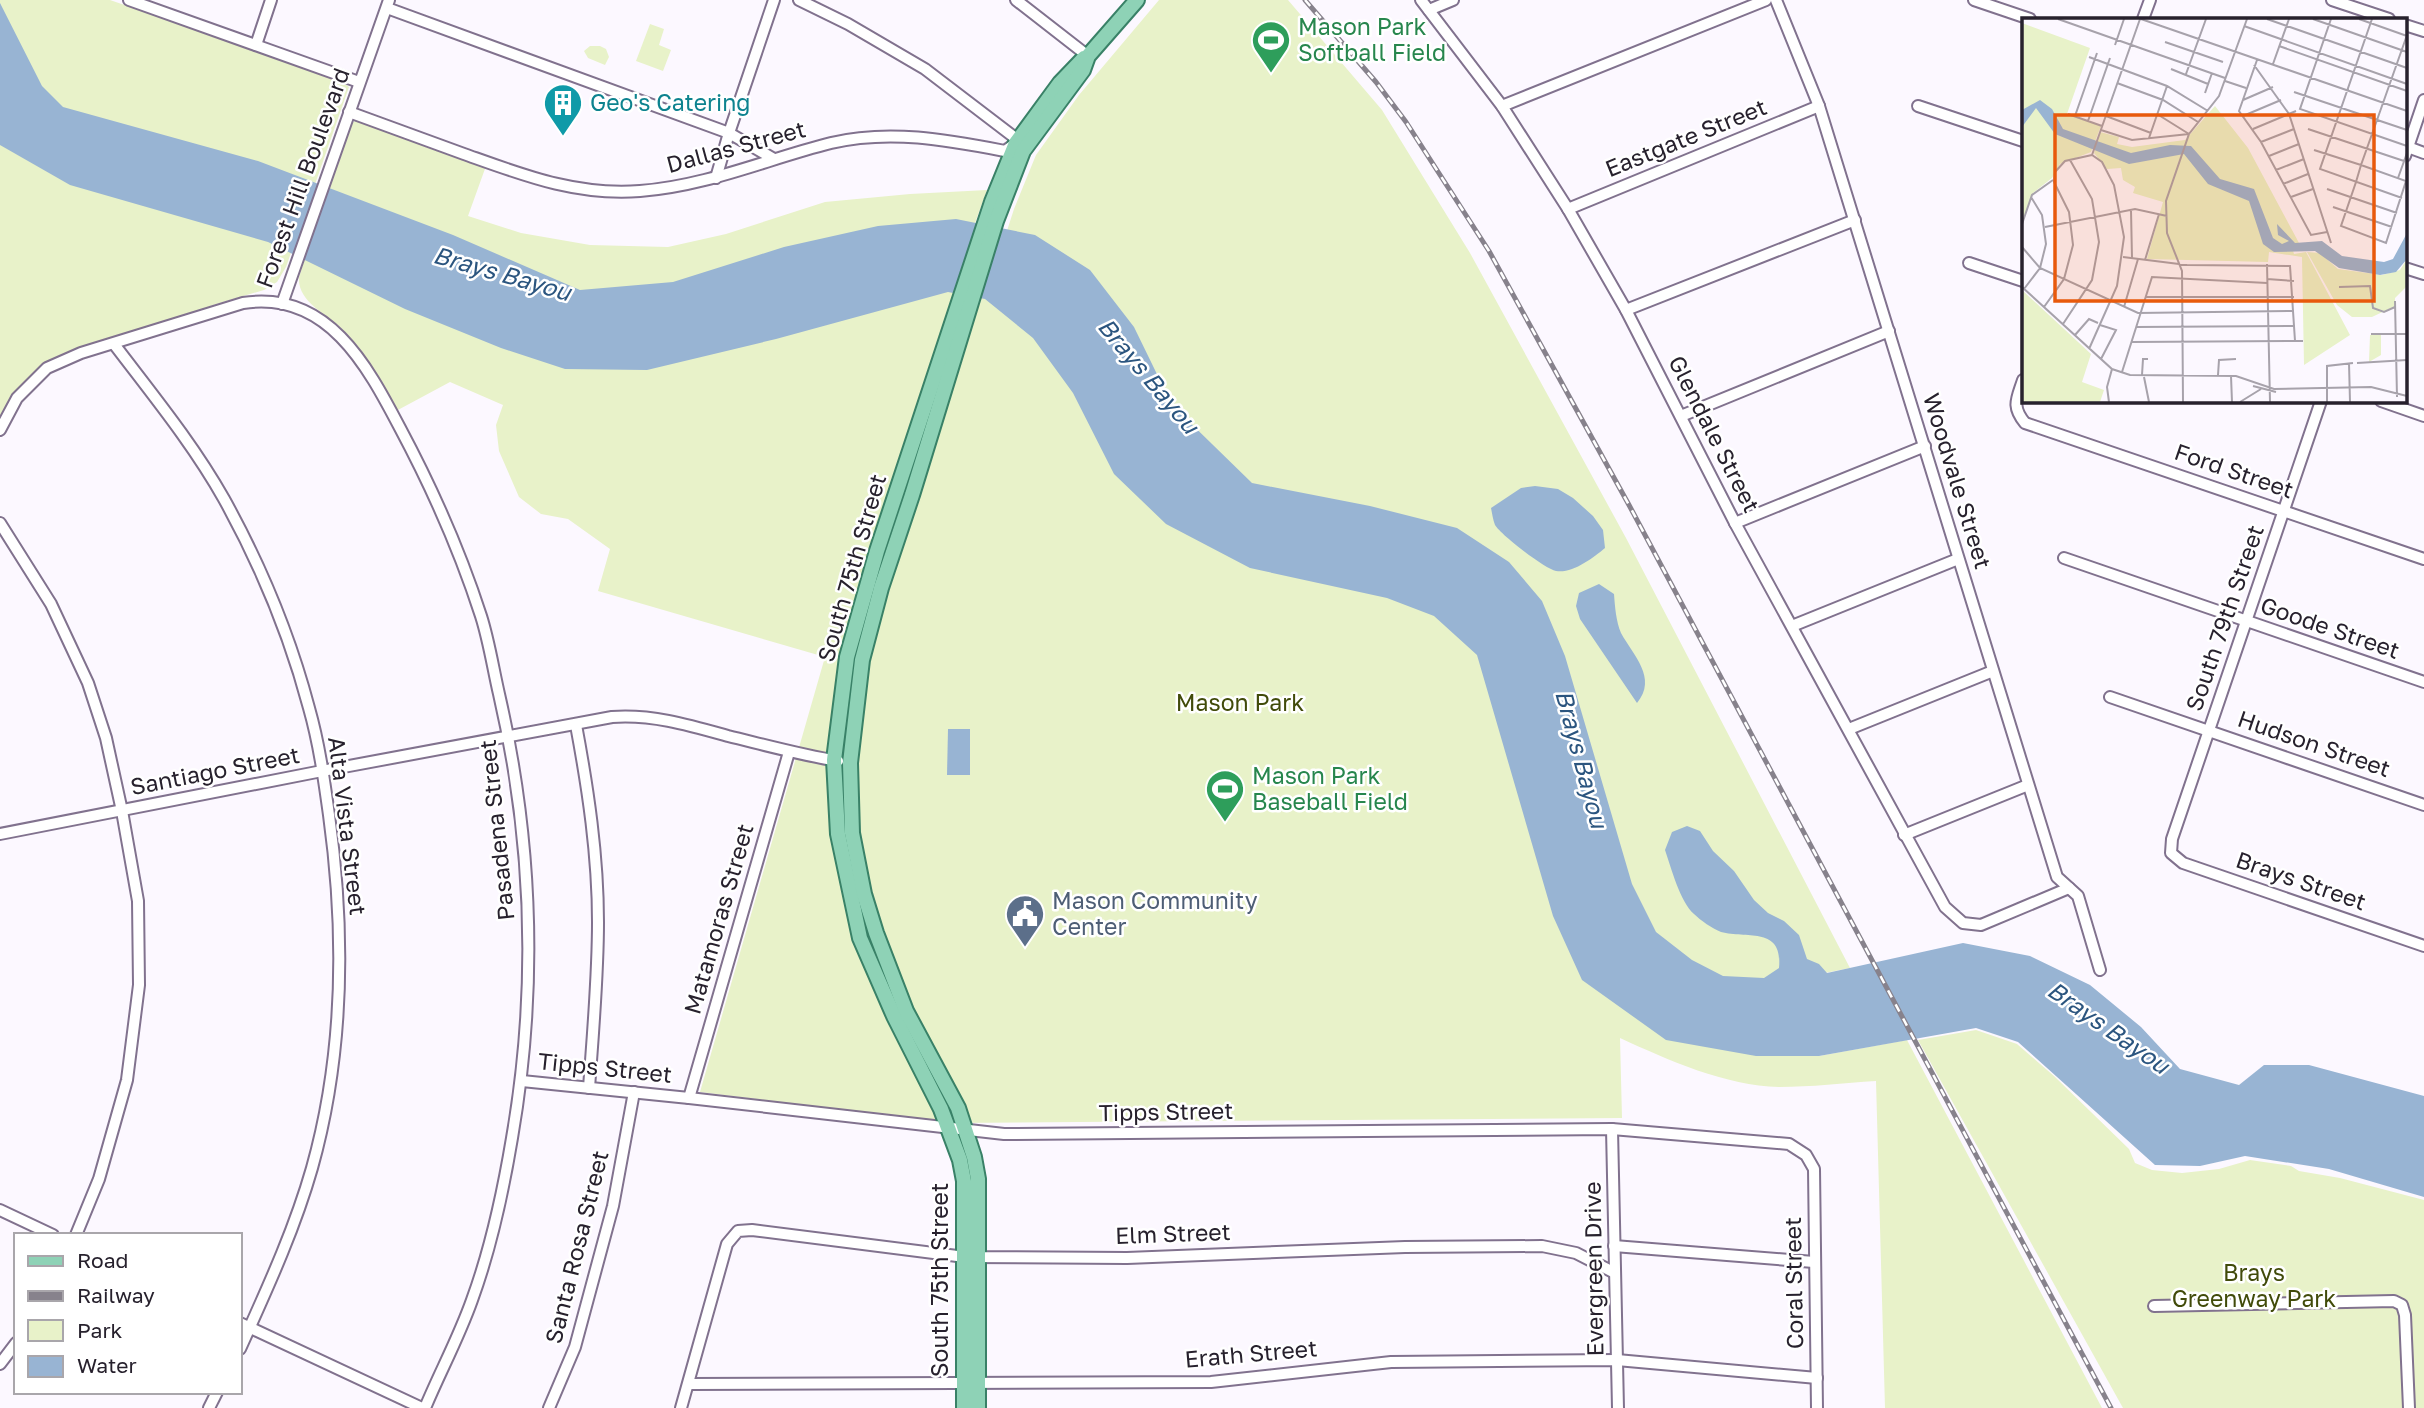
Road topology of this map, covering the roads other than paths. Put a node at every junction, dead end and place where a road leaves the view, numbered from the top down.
1 (129, 0) edge
2 (271, 0) edge
3 (774, 0) edge
4 (799, 0) edge
5 (1016, 0) edge
6 (1137, 0) edge
7 (1421, 0) edge
8 (1453, 0) edge
9 (1766, 0) edge
10 (1776, 0) edge
11 (1974, 0) edge
12 (2150, 0) edge
13 (2332, 0) edge
14 (154, 4) edge
15 (388, 4) edge
16 (1429, 10) junction
17 (2027, 18) edge
18 (2143, 18) edge
19 (2386, 18) edge
20 (2406, 25) edge
21 (2424, 31) edge
22 (256, 46) junction
23 (1088, 56) junction
24 (359, 82) junction
25 (2424, 100) edge
26 (1502, 106) junction
27 (1819, 106) junction
28 (1919, 106) dead end
29 (349, 113) junction
30 (729, 133) junction
31 (2022, 141) edge
32 (1016, 143) junction
33 (2406, 150) edge
34 (2424, 153) edge
35 (775, 159) junction
36 (716, 178) junction
37 (996, 204) junction
38 (1568, 209) junction
39 (1855, 220) junction
40 (1969, 262) dead end
41 (2406, 268) edge
42 (2424, 274) edge
43 (2022, 281) edge
44 (282, 304) junction
45 (1626, 310) junction
46 (959, 319) junction
47 (1889, 331) junction
48 (114, 344) junction
49 (2022, 383) edge
50 (2321, 402) edge
51 (2384, 402) edge
52 (2424, 415) edge
53 (1681, 416) junction
54 (0, 430) edge
55 (1925, 446) junction
56 (2284, 509) junction
57 (0, 523) edge
58 (1735, 523) junction
59 (2064, 558) dead end
60 (1958, 559) junction
61 (2424, 559) edge
62 (2246, 621) junction
63 (1792, 626) junction
64 (1993, 671) junction
65 (2424, 682) edge
66 (2110, 697) dead end
67 (576, 724) junction
68 (1849, 729) junction
69 (2210, 730) junction
70 (509, 737) junction
71 (789, 752) junction
72 (834, 760) junction
73 (850, 763) junction
74 (322, 771) junction
75 (2028, 785) junction
76 (2424, 805) edge
77 (122, 811) junction
78 (0, 834) edge
79 (1903, 835) junction
80 (2171, 849) joint
81 (2069, 888) junction
82 (876, 933) junction
83 (860, 938) junction
84 (2424, 946) edge
85 (2100, 970) dead end
86 (522, 1081) junction
87 (589, 1088) junction
88 (634, 1092) junction
89 (689, 1098) junction
90 (948, 1129) junction
91 (1612, 1129) junction
92 (966, 1131) junction
93 (1808, 1160) joint
94 (0, 1210) edge
95 (49, 1233) edge
96 (77, 1233) edge
97 (1614, 1245) junction
98 (972, 1257) junction
99 (1814, 1262) junction
100 (1615, 1273) junction
101 (2154, 1306) dead end
102 (244, 1326) edge
103 (14, 1346) edge
104 (1617, 1360) junction
105 (0, 1364) edge
106 (1817, 1378) junction
107 (970, 1383) junction
108 (689, 1384) junction
109 (424, 1408) edge
110 (549, 1408) edge
111 (681, 1408) edge
112 (964, 1408) edge
113 (978, 1408) edge
114 (1618, 1408) edge
115 (1817, 1408) edge
116 (2409, 1408) edge

1 - 14 street
2 - 22 street
3 - 30 street
4 - 32 street
5 - 23 street
6 - 23 main road, South 75th Street
7 - 16 street, Glendale Street
8 - 16 street
9 - 26 street
10 - 27 street, Woodvale Street
11 - 17 street
12 - 18 street
13 - 19 street
14 - 22 street
15 - 24 street, Forest Hill Boulevard
15 - 30 street
16 - 26 street, Glendale Street
20 - 21 street
22 - 24 street
23 - 32 main road, South 75th Street
23 - 37 main road, South 75th Street
24 - 29 street, Forest Hill Boulevard
25 - 33 street
26 - 38 street, Glendale Street
27 - 38 street, Eastgate Street
27 - 39 street, Woodvale Street
28 - 31 street
29 - 36 street, Dallas Street
29 - 44 street, Forest Hill Boulevard
30 - 35 street
30 - 36 street
32 - 35 street, Dallas Street
32 - 37 main road, South 75th Street
33 - 34 street
35 - 36 street, Dallas Street
37 - 46 main road, South 75th Street
38 - 45 street, Glendale Street
39 - 45 street
39 - 47 street, Woodvale Street
40 - 43 street
41 - 42 street
44 - 48 street, Forest Hill Boulevard
44 - 70 street, Pasadena Street
45 - 53 street, Glendale Street
46 - 72 main road, South 75th Street
46 - 73 main road, South 75th Street
47 - 53 street
47 - 55 street, Woodvale Street
48 - 54 street, Forest Hill Boulevard
48 - 74 street, Alta Vista Street
49 - 56 street, Ford Street
50 - 56 street, South 79th Street
51 - 52 street
53 - 58 street, Glendale Street
55 - 58 street
55 - 60 street, Woodvale Street
56 - 61 street, Ford Street
56 - 62 street, South 79th Street
57 - 77 street
58 - 63 street, Glendale Street
59 - 62 street, Goode Street
60 - 63 street
60 - 64 street, Woodvale Street
62 - 65 street, Goode Street
62 - 69 street, South 79th Street
63 - 68 street, Glendale Street
64 - 68 street
64 - 75 street, Woodvale Street
66 - 69 street, Hudson Street
67 - 70 street, Santiago Street
67 - 71 street, Santiago Street
67 - 87 street
68 - 79 street, Glendale Street
69 - 76 street, Hudson Street
69 - 80 street, South 79th Street
70 - 74 street, Santiago Street
70 - 86 street, Pasadena Street
71 - 72 street, Santiago Street
71 - 89 street, Matamoras Street
72 - 73 street, Santiago Street
72 - 83 main road, South 75th Street
73 - 82 main road, South 75th Street
74 - 77 street, Santiago Street
74 - 102 street, Alta Vista Street
75 - 79 street
75 - 81 street, Woodvale Street
77 - 78 street, Santiago Street
77 - 96 street
79 - 81 street, Glendale Street
80 - 84 street, Brays Street
81 - 85 street, Woodvale Street
82 - 83 main road
82 - 92 main road, South 75th Street
83 - 90 main road, South 75th Street
86 - 87 street, Tipps Street
86 - 109 street, Pasadena Street
87 - 88 street, Tipps Street
88 - 89 street, Tipps Street
88 - 110 street, Santa Rosa Street
89 - 90 street, Tipps Street
90 - 92 street, Tipps Street
90 - 98 main road, South 75th Street
91 - 92 street, Tipps Street
91 - 93 street, Tipps Street
91 - 97 street, Evergreen Drive
92 - 98 main road, South 75th Street
93 - 99 street, Coral Street
94 - 95 street
97 - 99 street
97 - 100 street, Evergreen Drive
98 - 100 street, Elm Street
98 - 107 main road, South 75th Street
98 - 108 street, Elm Street
99 - 106 street, Coral Street
100 - 104 street, Evergreen Drive
101 - 116 street
102 - 109 street
103 - 105 street
104 - 106 street, Erath Street
104 - 107 street, Erath Street
104 - 114 street, Evergreen Drive
106 - 115 street, Coral Street
107 - 108 street, Erath Street
107 - 112 main road, South 75th Street
107 - 113 main road, South 75th Street
108 - 111 street

